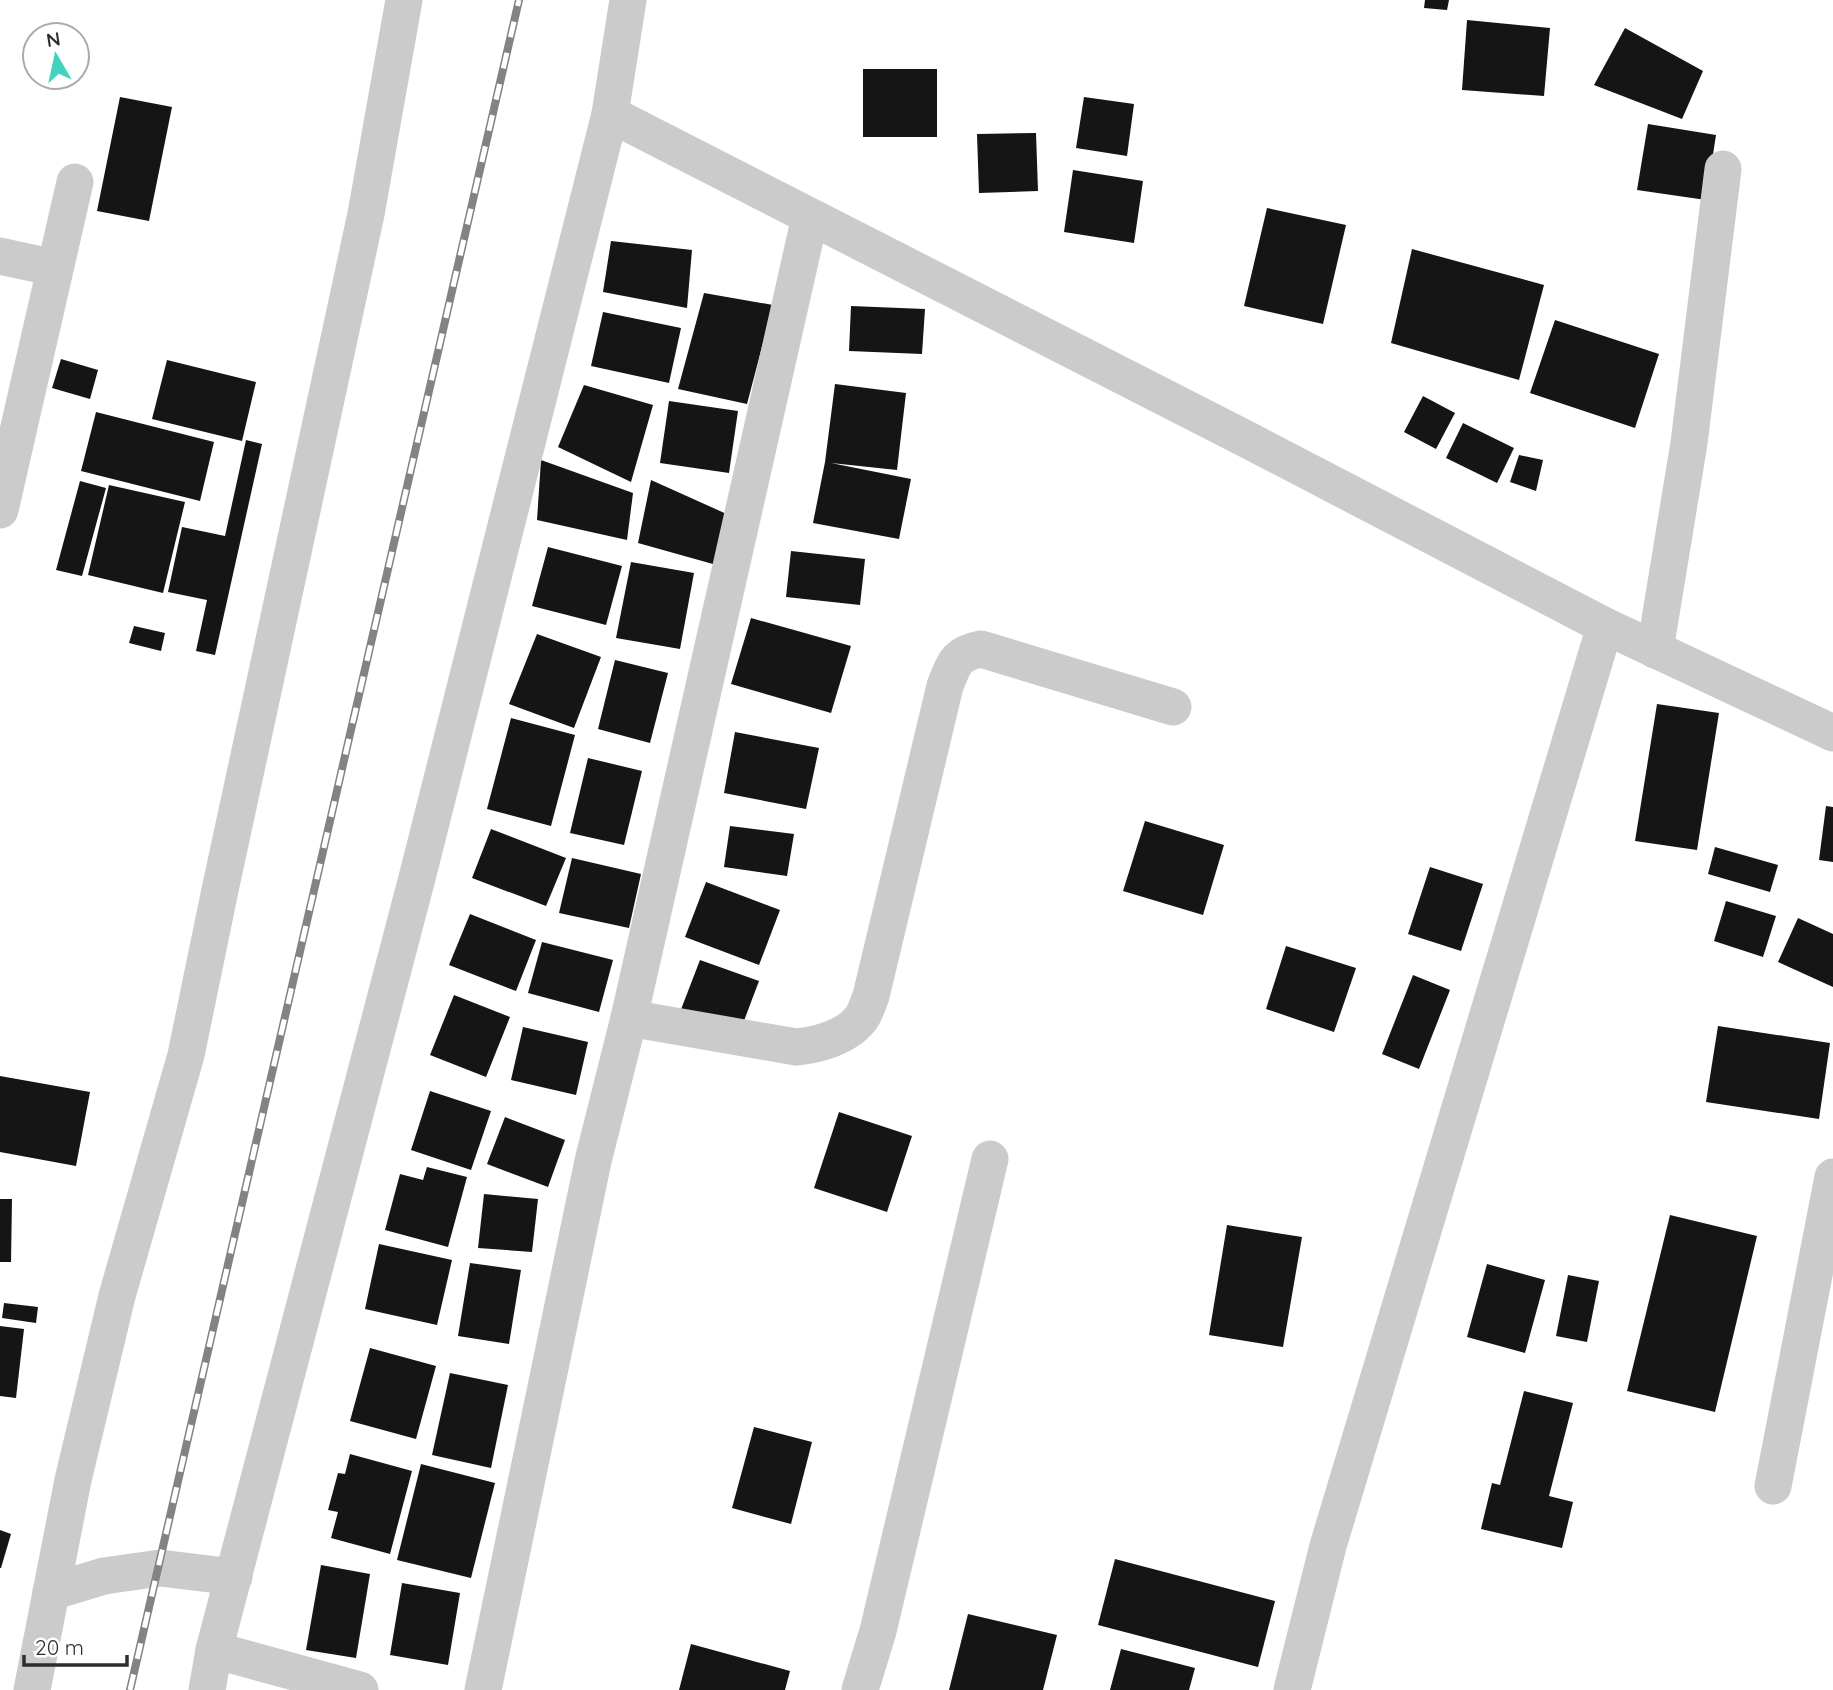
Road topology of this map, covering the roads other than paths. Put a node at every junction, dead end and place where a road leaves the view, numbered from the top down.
1 (404, 0) edge
2 (628, 0) edge
3 (610, 114) junction
4 (1723, 169) dead end
5 (75, 182) dead end
6 (810, 217) junction
7 (0, 256) edge
8 (55, 268) junction
9 (0, 510) edge
10 (1605, 626) junction
11 (1655, 650) junction
12 (1173, 707) dead end
13 (1833, 733) edge
14 (629, 1018) junction
15 (990, 1159) dead end
16 (1833, 1177) edge
17 (1773, 1486) dead end
18 (234, 1577) junction
19 (51, 1592) junction
20 (214, 1650) junction
21 (32, 1690) edge
22 (207, 1690) edge
23 (360, 1690) edge
24 (483, 1690) edge
25 (860, 1690) edge
26 (1292, 1690) edge

1 - 19 street
2 - 3 street
3 - 6 street
3 - 18 street
4 - 11 street
5 - 8 street
6 - 10 street
6 - 14 street
7 - 8 street
8 - 9 street
10 - 11 street
10 - 26 street
11 - 13 street
12 - 14 street
14 - 24 street
15 - 25 street
16 - 17 street
18 - 19 street
18 - 20 street
19 - 21 street
20 - 22 street
20 - 23 street

